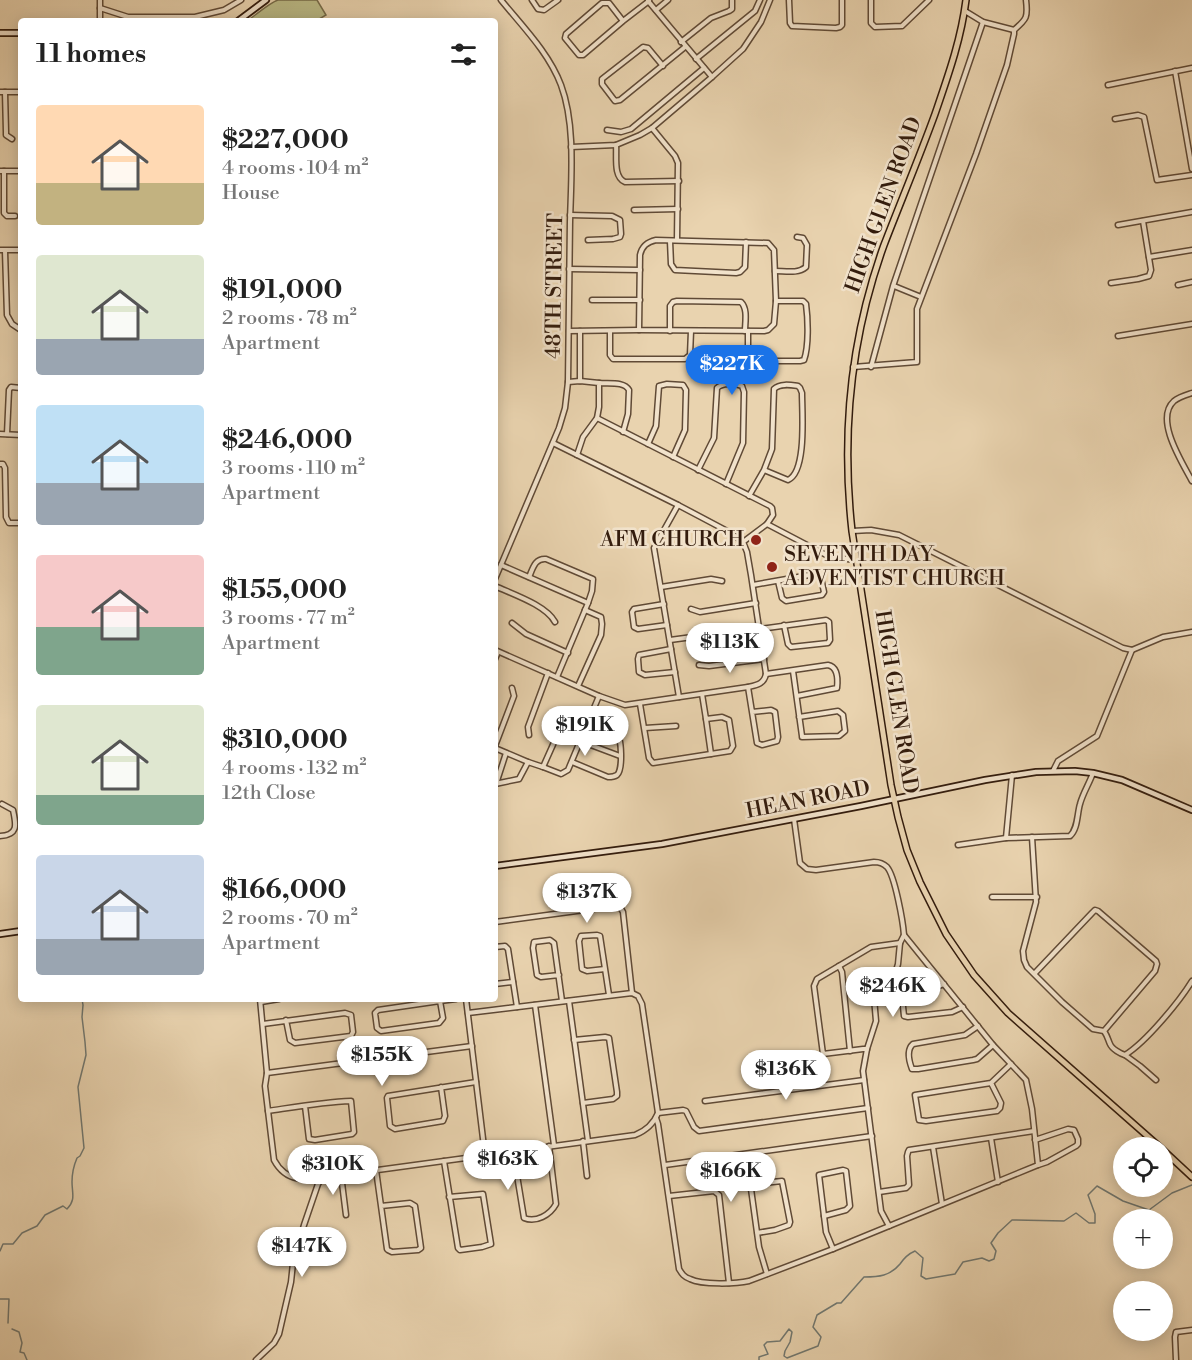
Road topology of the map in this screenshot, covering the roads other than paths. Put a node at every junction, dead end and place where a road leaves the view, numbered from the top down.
1 (100, 0) edge
2 (241, 0) edge
3 (266, 0) edge
4 (501, 0) edge
5 (532, 0) edge
6 (558, 0) edge
7 (668, 0) edge
8 (732, 0) edge
9 (760, 0) edge
10 (770, 0) edge
11 (789, 0) edge
12 (842, 0) edge
13 (871, 0) edge
14 (929, 0) edge
15 (966, 0) edge
16 (1026, 0) edge
17 (648, 1) edge
18 (100, 8) junction
19 (656, 10) junction
20 (965, 11) junction
21 (100, 18) edge
22 (242, 18) edge
23 (623, 21) junction
24 (983, 22) junction
25 (1014, 30) junction
26 (0, 33) edge
27 (18, 33) edge
28 (681, 42) junction
29 (685, 46) junction
30 (696, 59) junction
31 (663, 66) junction
32 (704, 68) junction
33 (1192, 68) edge
34 (1175, 71) junction
35 (712, 77) junction
36 (1108, 85) dead end
37 (2, 92) edge
38 (18, 92) edge
39 (1115, 119) dead end
40 (652, 128) junction
41 (607, 130) dead end
42 (12, 139) dead end
43 (616, 145) junction
44 (571, 147) junction
45 (1192, 169) edge
46 (2, 171) edge
47 (18, 171) edge
48 (1192, 175) edge
49 (679, 181) junction
50 (678, 209) junction
51 (634, 210) dead end
52 (1192, 212) edge
53 (570, 215) junction
54 (15, 216) dead end
55 (1143, 221) junction
56 (1118, 225) dead end
57 (797, 237) dead end
58 (588, 240) dead end
59 (677, 240) junction
60 (670, 241) junction
61 (746, 242) junction
62 (2, 250) edge
63 (18, 250) edge
64 (1192, 250) edge
65 (1149, 257) junction
66 (569, 269) junction
67 (640, 270) junction
68 (775, 271) junction
69 (1192, 282) edge
70 (1111, 283) dead end
71 (1178, 285) dead end
72 (893, 286) junction
73 (921, 297) junction
74 (592, 300) dead end
75 (640, 300) junction
76 (776, 301) junction
77 (6, 304) junction
78 (0, 309) edge
79 (1192, 324) edge
80 (18, 328) edge
81 (639, 330) junction
82 (569, 331) junction
83 (580, 331) junction
84 (610, 331) junction
85 (670, 331) junction
86 (691, 331) junction
87 (747, 331) junction
88 (1118, 336) dead end
89 (853, 367) junction
90 (871, 367) junction
91 (580, 381) junction
92 (568, 382) junction
93 (599, 383) junction
94 (18, 388) edge
95 (1192, 393) edge
96 (597, 418) junction
97 (623, 432) junction
98 (0, 434) edge
99 (7, 434) junction
100 (18, 435) edge
101 (554, 443) junction
102 (648, 444) junction
103 (577, 454) junction
104 (673, 457) junction
105 (0, 464) edge
106 (698, 470) junction
107 (764, 470) junction
108 (1192, 481) edge
109 (726, 484) junction
110 (749, 496) junction
111 (678, 505) junction
112 (18, 523) edge
113 (767, 524) junction
114 (852, 531) junction
115 (742, 542) junction
116 (856, 561) junction
117 (501, 565) junction
118 (498, 572) edge
119 (529, 577) junction
120 (722, 581) dead end
121 (778, 581) junction
122 (753, 585) junction
123 (498, 587) edge
124 (661, 587) junction
125 (588, 603) junction
126 (756, 603) junction
127 (664, 604) junction
128 (691, 609) dead end
129 (585, 610) junction
130 (555, 622) dead end
131 (512, 623) dead end
132 (668, 625) junction
133 (784, 626) junction
134 (760, 629) junction
135 (1192, 632) edge
136 (731, 636) dead end
137 (670, 640) junction
138 (671, 649) junction
139 (1132, 650) junction
140 (498, 652) edge
141 (568, 653) junction
142 (764, 659) junction
143 (699, 665) dead end
144 (793, 671) junction
145 (675, 672) junction
146 (548, 673) junction
147 (766, 674) junction
148 (557, 677) junction
149 (578, 686) junction
150 (512, 687) dead end
151 (748, 687) junction
152 (702, 694) junction
153 (599, 696) junction
154 (797, 696) junction
155 (679, 697) junction
156 (640, 704) junction
157 (562, 712) dead end
158 (752, 712) junction
159 (799, 717) junction
160 (590, 718) junction
161 (706, 719) junction
162 (676, 726) dead end
163 (645, 728) junction
164 (529, 735) dead end
165 (498, 739) edge
166 (580, 741) junction
167 (498, 749) edge
168 (506, 753) junction
169 (711, 754) junction
170 (620, 756) junction
171 (528, 762) junction
172 (572, 762) junction
173 (543, 767) junction
174 (1053, 771) junction
175 (1093, 773) junction
176 (1012, 775) junction
177 (498, 778) edge
178 (498, 784) edge
179 (894, 799) junction
180 (2, 804) dead end
181 (1192, 810) edge
182 (794, 819) junction
183 (0, 836) edge
184 (1032, 837) junction
185 (1006, 838) junction
186 (958, 845) dead end
187 (498, 867) edge
188 (992, 897) dead end
189 (1036, 897) junction
190 (498, 922) edge
191 (18, 931) edge
192 (0, 934) edge
193 (904, 935) junction
194 (900, 943) junction
195 (498, 947) edge
196 (839, 966) junction
197 (605, 969) junction
198 (1035, 973) junction
199 (559, 975) junction
200 (1192, 981) edge
201 (513, 982) junction
202 (498, 984) edge
203 (944, 984) junction
204 (632, 993) junction
205 (609, 995) junction
206 (562, 1001) junction
207 (569, 1001) junction
208 (260, 1002) edge
209 (433, 1002) edge
210 (440, 1002) edge
211 (466, 1002) edge
212 (535, 1005) junction
213 (517, 1007) junction
214 (963, 1007) junction
215 (468, 1013) junction
216 (286, 1020) junction
217 (263, 1024) junction
218 (978, 1026) junction
219 (1104, 1031) junction
220 (574, 1040) junction
221 (993, 1045) junction
222 (471, 1046) junction
223 (867, 1049) junction
224 (850, 1051) junction
225 (1125, 1055) junction
226 (1011, 1064) junction
227 (267, 1073) junction
228 (864, 1080) junction
229 (1156, 1080) dead end
230 (476, 1082) junction
231 (991, 1083) junction
232 (441, 1088) junction
233 (705, 1101) dead end
234 (584, 1103) junction
235 (305, 1106) junction
236 (868, 1108) junction
237 (268, 1111) junction
238 (657, 1115) junction
239 (1034, 1131) junction
240 (872, 1136) junction
241 (1149, 1137) edge
242 (991, 1138) junction
243 (1035, 1140) junction
244 (586, 1141) junction
245 (551, 1146) junction
246 (933, 1147) junction
247 (513, 1151) junction
248 (485, 1155) junction
249 (1173, 1159) edge
250 (444, 1161) junction
251 (665, 1165) junction
252 (1038, 1165) junction
253 (376, 1170) junction
254 (341, 1175) junction
255 (587, 1176) dead end
256 (323, 1177) junction
257 (1192, 1177) edge
258 (998, 1182) junction
259 (879, 1192) junction
260 (669, 1196) junction
261 (449, 1197) junction
262 (942, 1204) junction
263 (381, 1206) junction
264 (346, 1215) dead end
265 (824, 1216) junction
266 (889, 1226) junction
267 (757, 1233) junction
268 (833, 1249) junction
269 (767, 1274) junction
270 (729, 1283) junction
271 (1192, 1330) edge
272 (256, 1360) edge
273 (1176, 1360) edge

1 - 18 street
2 - 18 street
3 - 22 street
4 - 44 street, 48TH STREET
5 - 6 street
7 - 19 street
8 - 28 street
9 - 30 street
10 - 35 street
11 - 12 street
13 - 14 street
15 - 20 main road, HIGH GLEN ROAD
16 - 25 street
17 - 19 street
17 - 23 street
18 - 21 street
19 - 28 street
20 - 24 street
20 - 89 main road, HIGH GLEN ROAD
23 - 23 street
24 - 25 street
24 - 72 street
25 - 73 street
26 - 27 street
28 - 29 street
29 - 30 street
29 - 31 street
30 - 32 street
31 - 31 street
32 - 35 street
32 - 41 street
33 - 34 street
34 - 36 street
34 - 45 street
35 - 40 street
37 - 38 street
37 - 42 street
39 - 48 street
40 - 43 street
40 - 49 street
43 - 44 street
43 - 49 street
44 - 53 street, 48TH STREET
46 - 47 street
46 - 54 street
49 - 50 street
50 - 51 street
50 - 59 street
52 - 55 street
53 - 58 street
53 - 66 street, 48TH STREET
55 - 56 street
55 - 65 street
57 - 68 street
59 - 60 street
59 - 61 street
60 - 61 street
60 - 67 street
61 - 68 street
62 - 63 street
62 - 77 street
64 - 65 street
65 - 70 street
66 - 67 street
66 - 82 street, 48TH STREET
67 - 75 street
68 - 76 street
69 - 71 street
72 - 73 street
72 - 90 street
73 - 90 street
74 - 75 street
75 - 81 street
76 - 87 street
76 - 87 street
77 - 78 street
77 - 80 street
79 - 88 street
81 - 84 street
81 - 85 street
82 - 83 street
82 - 92 street, 48TH STREET
83 - 84 street
83 - 91 street
84 - 86 street
85 - 86 street
85 - 87 street
86 - 87 street
89 - 90 street
89 - 114 main road, HIGH GLEN ROAD
91 - 92 street
91 - 93 street
92 - 101 street, 48TH STREET
93 - 96 street
93 - 97 street
94 - 99 street
95 - 108 street
96 - 97 street
96 - 103 street
97 - 102 street
98 - 99 street
99 - 100 street
101 - 103 street
101 - 117 street, 48TH STREET
102 - 104 street
102 - 104 street
103 - 111 street
104 - 106 street
105 - 112 street
106 - 109 street
106 - 109 street
107 - 107 street
107 - 110 street
109 - 110 street
110 - 113 street
111 - 115 street
111 - 124 street
113 - 115 street
113 - 116 street
114 - 116 main road, HIGH GLEN ROAD
114 - 139 street
115 - 122 street
116 - 179 main road, HIGH GLEN ROAD
117 - 118 street, 48TH STREET
117 - 119 street
119 - 125 street
119 - 125 street
120 - 124 street
121 - 121 street
121 - 122 street
122 - 126 street
123 - 130 street
124 - 127 street
125 - 129 street
126 - 128 street
126 - 134 street
127 - 132 street
127 - 132 street
129 - 141 street
129 - 149 street
131 - 141 street
132 - 137 street
133 - 133 street
133 - 134 street
134 - 142 street
135 - 139 street
136 - 137 street
137 - 138 street
138 - 145 street
138 - 145 street
139 - 174 street
140 - 146 street
141 - 148 street
142 - 143 street
142 - 147 street
144 - 147 street
144 - 154 street
144 - 154 street
145 - 155 street
146 - 148 street
146 - 164 street
147 - 151 street
148 - 149 street
149 - 153 street
150 - 165 street
151 - 152 street
151 - 158 street
152 - 155 street
152 - 161 street
153 - 156 street
153 - 160 street
154 - 159 street
155 - 156 street
156 - 163 street
157 - 173 street
158 - 158 street
159 - 159 street
160 - 166 street
160 - 170 street
161 - 169 street
161 - 169 street
162 - 163 street
163 - 169 street
166 - 170 street
166 - 172 street
167 - 168 street
168 - 171 street
168 - 177 street
170 - 172 street
171 - 173 street
171 - 178 street
172 - 173 street
174 - 175 street, HEAN ROAD
174 - 176 street, HEAN ROAD
175 - 181 street, HEAN ROAD
175 - 184 street
176 - 179 street, HEAN ROAD
176 - 185 street
179 - 182 street, HEAN ROAD
179 - 241 main road, HIGH GLEN ROAD
180 - 183 street
182 - 187 street, HEAN ROAD
182 - 193 street
184 - 185 street
184 - 189 street
185 - 186 street
188 - 189 street
189 - 198 street
190 - 204 street
191 - 192 street
193 - 194 street
193 - 203 street
194 - 196 street
194 - 223 street
195 - 201 street
196 - 224 street
196 - 224 street
197 - 197 street
197 - 205 street
198 - 219 street
198 - 219 street
199 - 199 street
199 - 206 street
200 - 225 street
201 - 202 street
201 - 213 street
203 - 214 street
203 - 214 street
204 - 205 street
204 - 238 street
205 - 207 street
206 - 207 street
206 - 212 street
207 - 220 street
208 - 217 street
209 - 210 street
211 - 215 street
212 - 213 street
212 - 245 street
213 - 215 street
214 - 218 street
215 - 222 street
216 - 216 street
216 - 217 street
217 - 227 street
218 - 221 street
218 - 221 street
219 - 225 street
220 - 234 street
220 - 234 street
221 - 226 street
222 - 227 street
222 - 230 street
223 - 224 street
223 - 228 street
225 - 229 street
226 - 231 street
226 - 239 street
227 - 237 street
228 - 233 street
228 - 236 street
230 - 232 street
230 - 248 street
231 - 231 street
232 - 232 street
234 - 244 street
235 - 235 street
235 - 237 street
236 - 238 street
236 - 240 street
237 - 256 street
238 - 244 street
238 - 251 street
239 - 242 street
239 - 243 street
240 - 251 street
240 - 259 street
242 - 246 street
242 - 258 street
243 - 252 street
243 - 252 street
244 - 245 street
244 - 255 street
245 - 247 street
245 - 247 street
246 - 259 street
246 - 262 street
247 - 248 street
248 - 250 street
249 - 257 main road, HIGH GLEN ROAD
250 - 253 street
250 - 261 street
251 - 260 street
252 - 258 street
253 - 254 street
253 - 263 street
254 - 256 street
254 - 264 street
256 - 272 street
258 - 262 street
259 - 266 street
260 - 270 street
260 - 270 street
261 - 261 street
262 - 266 street
263 - 263 street
265 - 265 street
265 - 268 street
266 - 268 street
267 - 267 street
267 - 269 street
268 - 269 street
269 - 270 street
271 - 273 street

